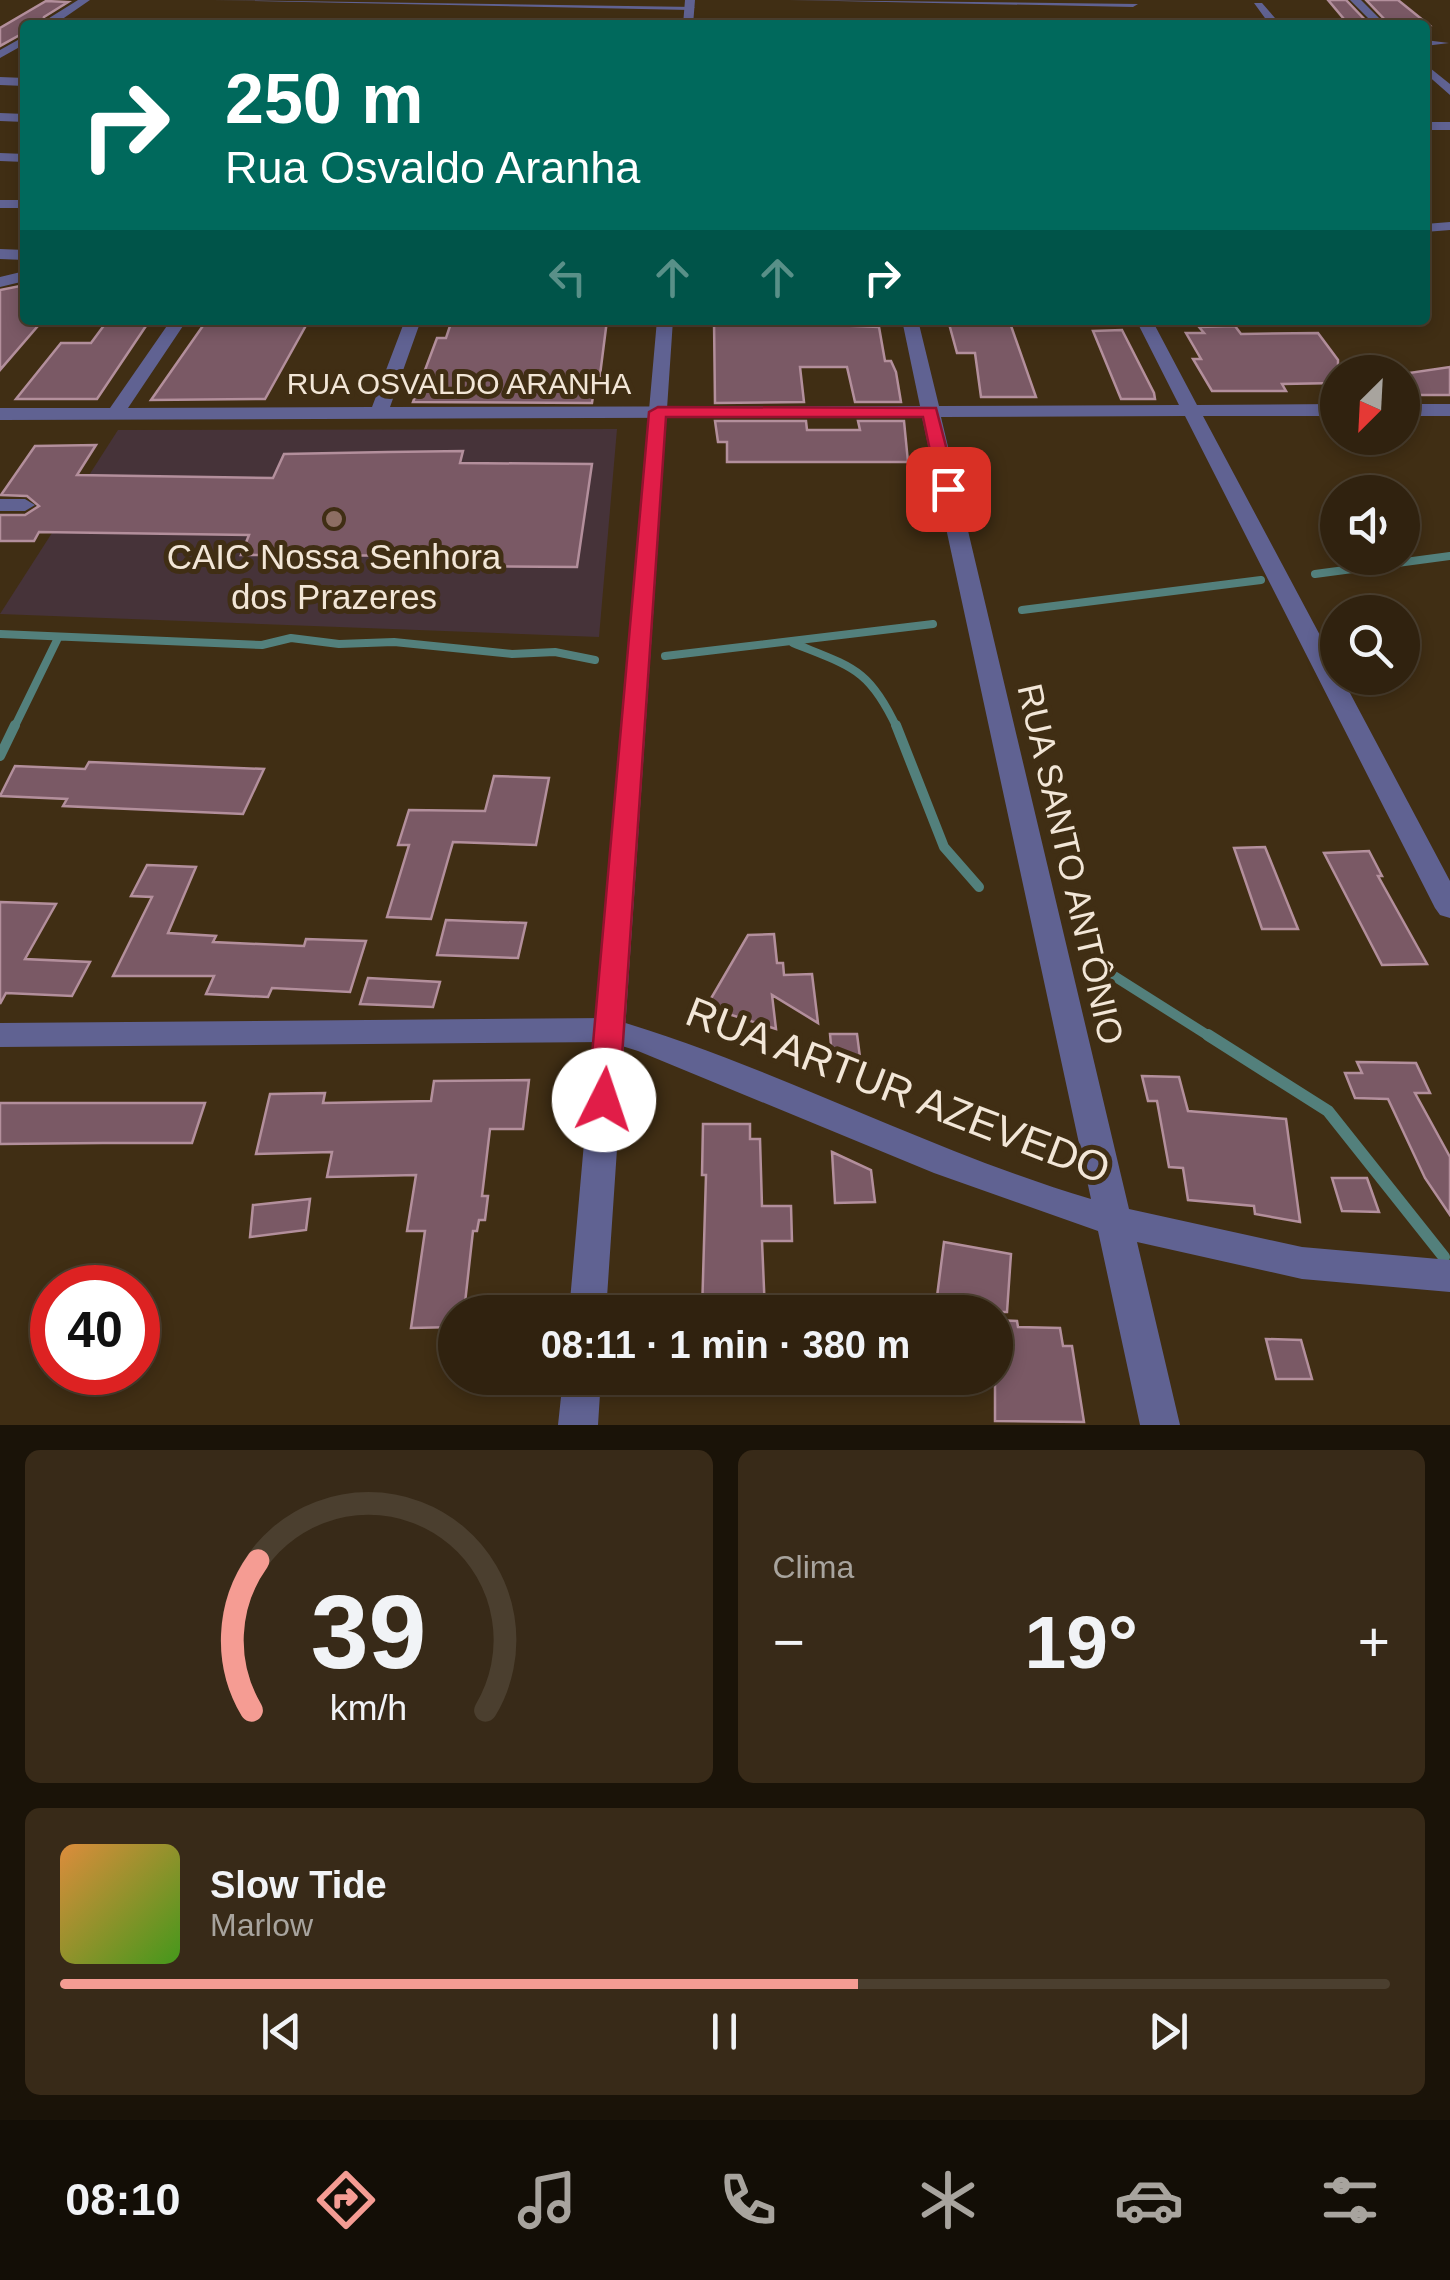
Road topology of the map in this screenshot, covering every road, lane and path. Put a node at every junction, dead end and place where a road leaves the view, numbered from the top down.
1 (85, 0) edge
2 (217, 0) edge
3 (659, 0) edge
4 (794, 0) edge
5 (1355, 0) edge
6 (436, 2) edge
7 (1080, 2) edge
8 (690, 3) edge
9 (849, 4) edge
10 (1133, 4) dead end
11 (1258, 5) dead end
12 (426, 14) dead end
13 (54, 20) edge
14 (1272, 20) edge
15 (1376, 20) edge
16 (1430, 43) edge
17 (1442, 43) dead end
18 (1430, 72) edge
19 (1450, 91) edge
20 (176, 325) edge
21 (411, 325) edge
22 (664, 325) edge
23 (911, 325) edge
24 (1147, 325) edge
25 (1320, 410) edge
26 (1420, 410) edge
27 (1450, 410) edge
28 (1191, 411) junction
29 (658, 412) junction
30 (930, 412) junction
31 (378, 413) junction
32 (0, 414) edge
33 (115, 414) junction
34 (0, 505) edge
35 (26, 505) dead end
36 (1450, 908) edge
37 (609, 1030) junction
38 (0, 1034) edge
39 (1114, 1222) junction
40 (1450, 1276) edge
41 (588, 1295) edge
42 (581, 1395) edge
43 (578, 1425) edge
44 (1160, 1425) edge

1 - 13 street
2 - 6 street
3 - 8 street
4 - 9 street
5 - 15 street
6 - 8 street
6 - 12 street
7 - 9 street
7 - 10 street
11 - 14 street
16 - 17 street
18 - 19 street
20 - 33 street
21 - 31 street
22 - 29 street
23 - 30 street, RUA SANTO ANTÔNIO
24 - 28 street
25 - 28 street, RUA OSVALDO ARANHA
26 - 27 street
28 - 30 street, RUA OSVALDO ARANHA
28 - 36 street
29 - 30 street, RUA OSVALDO ARANHA
29 - 31 street, RUA OSVALDO ARANHA
29 - 37 street
30 - 39 street, RUA SANTO ANTÔNIO
31 - 33 street, RUA OSVALDO ARANHA
32 - 33 street, RUA OSVALDO ARANHA
34 - 35 street
37 - 38 street, RUA ARTUR AZEVEDO
37 - 39 street, RUA ARTUR AZEVEDO
37 - 41 street
39 - 40 street, RUA ARTUR AZEVEDO
39 - 44 street, RUA SANTO ANTÔNIO
42 - 43 street

